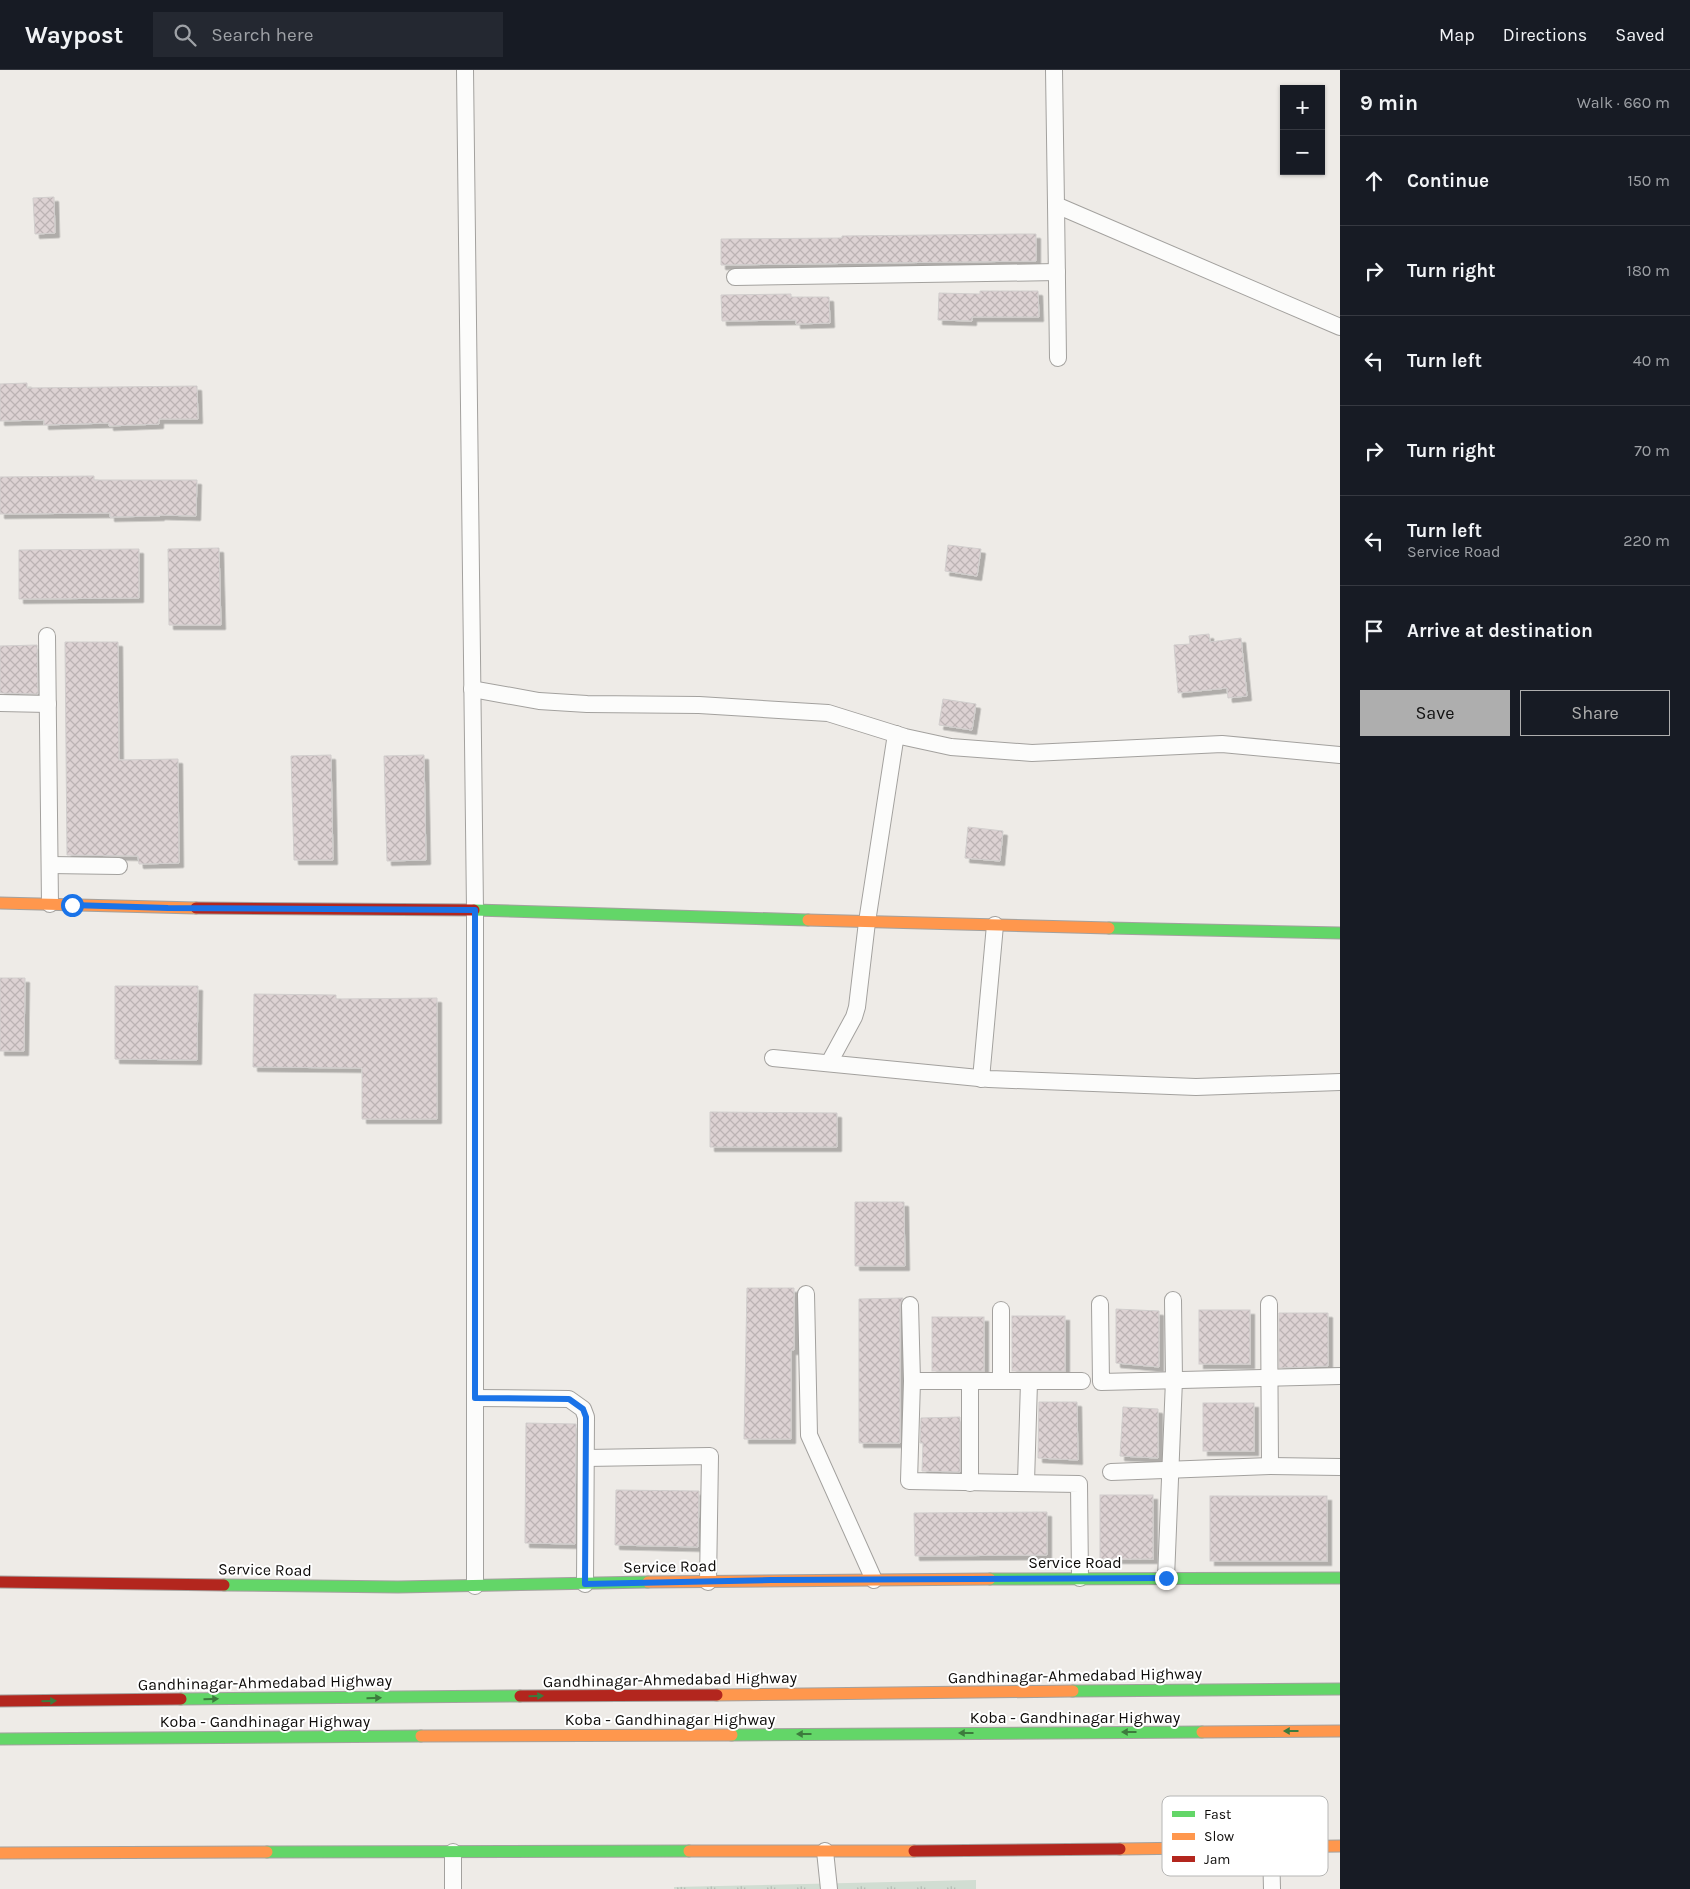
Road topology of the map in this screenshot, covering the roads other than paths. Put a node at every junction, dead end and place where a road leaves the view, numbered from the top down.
1 (465, 70) edge
2 (1054, 70) edge
3 (1056, 205) junction
4 (1056, 272) junction
5 (735, 277) dead end
6 (1340, 327) edge
7 (1058, 358) dead end
8 (47, 636) dead end
9 (472, 689) junction
10 (0, 703) edge
11 (48, 704) junction
12 (896, 734) junction
13 (1340, 755) edge
14 (50, 865) junction
15 (119, 866) dead end
16 (0, 903) edge
17 (50, 904) junction
18 (475, 910) junction
19 (868, 922) junction
20 (995, 924) junction
21 (1340, 933) edge
22 (774, 1058) dead end
23 (829, 1063) junction
24 (981, 1079) junction
25 (1340, 1082) edge
26 (806, 1294) dead end
27 (1173, 1300) dead end
28 (1100, 1304) dead end
29 (1268, 1304) dead end
30 (910, 1305) dead end
31 (1001, 1310) dead end
32 (1340, 1376) edge
33 (1269, 1378) junction
34 (1174, 1380) junction
35 (912, 1382) junction
36 (970, 1382) junction
37 (1001, 1382) junction
38 (1028, 1382) junction
39 (1082, 1382) dead end
40 (475, 1398) junction
41 (586, 1458) junction
42 (1270, 1466) junction
43 (1340, 1466) edge
44 (1170, 1470) junction
45 (1111, 1472) dead end
46 (1026, 1482) junction
47 (970, 1483) junction
48 (1080, 1578) junction
49 (1166, 1578) junction
50 (1340, 1578) edge
51 (874, 1580) junction
52 (0, 1582) edge
53 (708, 1582) junction
54 (585, 1584) junction
55 (475, 1586) junction
56 (1340, 1689) edge
57 (0, 1701) edge
58 (1340, 1731) edge
59 (0, 1739) edge
60 (1162, 1848) edge
61 (453, 1852) junction
62 (825, 1852) junction
63 (0, 1853) edge
64 (1272, 1876) edge
65 (453, 1889) edge
66 (829, 1889) edge
67 (1272, 1889) edge

1 - 9 street
2 - 3 street
3 - 4 street
3 - 6 street
4 - 5 street
4 - 7 street
8 - 11 street
9 - 12 street
9 - 18 street
10 - 11 street
11 - 14 street
12 - 13 street
12 - 19 street
14 - 15 street
14 - 17 street
16 - 17 street
17 - 18 street
18 - 19 street
18 - 40 street
19 - 20 street
19 - 23 street
20 - 21 street
20 - 24 street
22 - 23 street
23 - 24 street
24 - 25 street
26 - 51 street
27 - 34 street
28 - 34 street
29 - 33 street
30 - 35 street
31 - 37 street
32 - 33 street
33 - 34 street
33 - 42 street
34 - 44 street
35 - 36 street
35 - 47 street
36 - 37 street
36 - 47 street
37 - 38 street
38 - 39 street
38 - 46 street
40 - 41 street
40 - 55 street
41 - 53 street
41 - 54 street
42 - 43 street
42 - 44 street
44 - 45 street
44 - 49 street
46 - 47 street
46 - 48 street
48 - 49 street, Service Road
48 - 51 street, Service Road
49 - 50 street, Service Road
51 - 53 street, Service Road
52 - 55 street, Service Road
53 - 54 street, Service Road
54 - 55 street, Service Road
57 -> 56 street, Gandhinagar-Ahmedabad Highway
58 -> 59 street, Koba - Gandhinagar Highway
60 - 62 street
61 - 62 street
61 - 63 street
61 - 65 street
62 - 66 street
64 - 67 street

